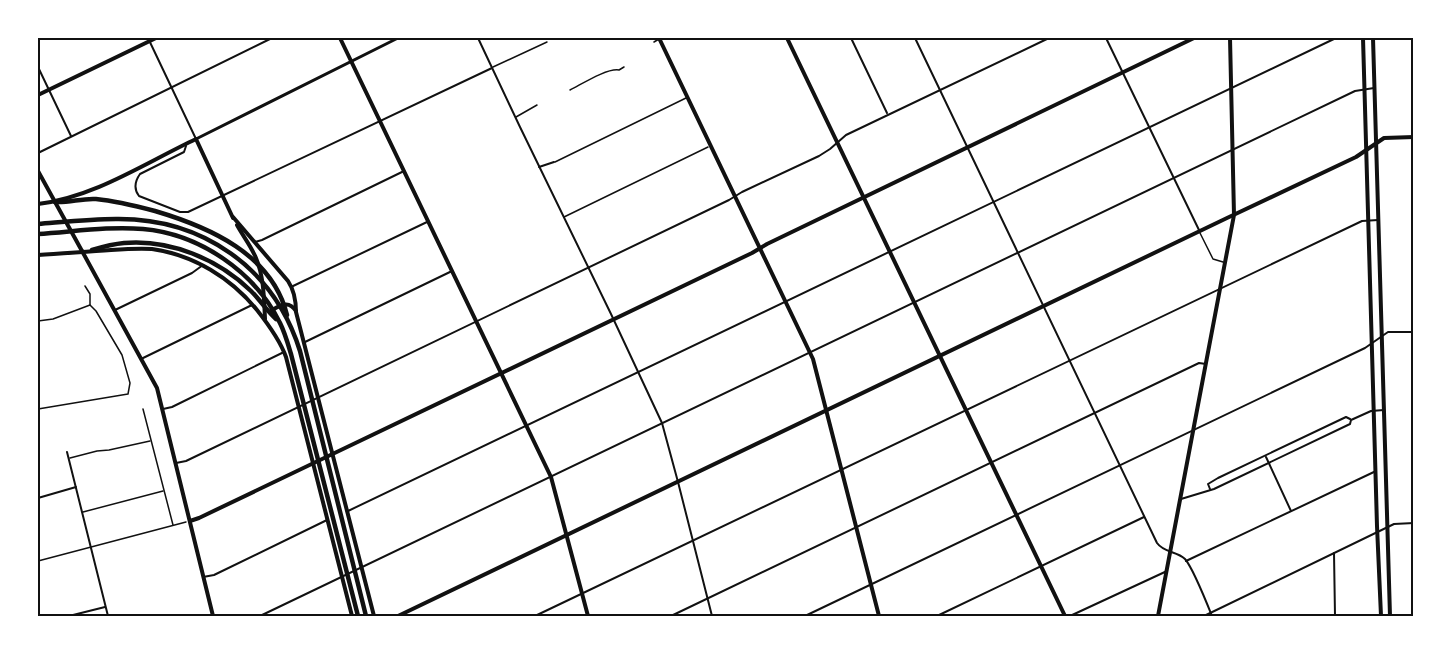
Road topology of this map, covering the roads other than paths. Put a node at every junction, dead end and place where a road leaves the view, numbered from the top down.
1 (156, 38) edge
2 (272, 38) edge
3 (340, 38) edge
4 (398, 38) edge
5 (478, 38) edge
6 (660, 38) edge
7 (787, 38) edge
8 (851, 38) edge
9 (915, 38) edge
10 (1048, 38) edge
11 (1107, 38) edge
12 (1194, 38) edge
13 (1230, 38) edge
14 (1336, 38) edge
15 (1363, 38) edge
16 (1373, 38) edge
17 (148, 39) edge
18 (547, 42) dead end
19 (654, 42) dead end
20 (351, 61) junction
21 (38, 67) edge
22 (624, 67) dead end
23 (492, 68) junction
24 (1123, 72) junction
25 (171, 87) junction
26 (1231, 87) junction
27 (1374, 88) junction
28 (940, 89) junction
29 (49, 90) junction
30 (570, 90) dead end
31 (1365, 90) junction
32 (38, 95) edge
33 (688, 97) junction
34 (537, 105) dead end
35 (888, 114) junction
36 (515, 117) junction
37 (380, 121) junction
38 (1149, 126) junction
39 (71, 136) junction
40 (1413, 137) edge
41 (196, 139) junction
42 (837, 142) junction
43 (187, 143) junction
44 (1376, 144) junction
45 (711, 146) junction
46 (967, 147) junction
47 (1233, 150) junction
48 (1367, 150) junction
49 (38, 153) edge
50 (554, 162) joint
51 (540, 167) junction
52 (38, 171) edge
53 (404, 171) junction
54 (1174, 178) junction
55 (223, 196) junction
56 (736, 196) junction
57 (864, 196) junction
58 (993, 201) junction
59 (55, 202) junction
60 (38, 204) edge
61 (1234, 215) junction
62 (233, 217) junction
63 (563, 217) junction
64 (1368, 220) junction
65 (1378, 220) junction
66 (428, 221) junction
67 (38, 224) edge
68 (1200, 232) junction
69 (38, 234) edge
70 (254, 242) junction
71 (760, 248) junction
72 (92, 250) junction
73 (890, 250) junction
74 (82, 251) junction
75 (1018, 253) junction
76 (38, 255) edge
77 (1226, 262) junction
78 (203, 266) junction
79 (588, 267) junction
80 (452, 271) junction
81 (85, 286) dead end
82 (291, 287) junction
83 (1221, 288) junction
84 (785, 301) junction
85 (914, 303) junction
86 (90, 305) junction
87 (253, 305) junction
88 (1044, 306) junction
89 (114, 310) junction
90 (296, 312) junction
91 (613, 319) junction
92 (265, 320) junction
93 (288, 320) junction
94 (38, 321) edge
95 (476, 321) junction
96 (280, 323) junction
97 (1413, 332) edge
98 (1382, 337) junction
99 (305, 342) junction
100 (1372, 344) junction
101 (284, 351) junction
102 (810, 352) junction
103 (940, 356) junction
104 (141, 359) junction
105 (1070, 360) junction
106 (1206, 364) junction
107 (638, 371) junction
108 (501, 373) junction
109 (318, 397) junction
110 (299, 406) junction
111 (38, 409) edge
112 (143, 409) dead end
113 (163, 409) junction
114 (966, 410) junction
115 (1384, 410) junction
116 (827, 411) junction
117 (1374, 411) junction
118 (1095, 413) junction
119 (1351, 420) junction
120 (662, 423) junction
121 (525, 425) junction
122 (1194, 430) junction
123 (151, 441) junction
124 (67, 452) dead end
125 (333, 454) junction
126 (1265, 455) junction
127 (68, 459) junction
128 (1267, 462) junction
129 (176, 463) junction
130 (313, 463) junction
131 (991, 463) junction
132 (1120, 465) junction
133 (842, 470) junction
134 (1376, 471) junction
135 (551, 477) junction
136 (678, 482) junction
137 (76, 488) junction
138 (1210, 489) junction
139 (164, 491) junction
140 (38, 498) edge
141 (1181, 499) junction
142 (348, 511) junction
143 (82, 512) junction
144 (1291, 512) junction
145 (1016, 515) junction
146 (1144, 517) junction
147 (327, 520) junction
148 (188, 521) junction
149 (1413, 523) edge
150 (173, 526) junction
151 (1387, 527) junction
152 (856, 528) junction
153 (1377, 532) junction
154 (567, 535) junction
155 (693, 541) junction
156 (90, 546) junction
157 (1171, 552) junction
158 (1334, 554) junction
159 (38, 561) edge
160 (1186, 561) junction
161 (1041, 567) junction
162 (362, 568) junction
163 (1167, 571) junction
164 (203, 577) junction
165 (342, 577) junction
166 (871, 585) junction
167 (582, 594) junction
168 (708, 599) junction
169 (105, 607) junction
170 (77, 615) edge
171 (1211, 615) edge
172 (69, 616) edge
173 (108, 616) edge
174 (213, 616) edge
175 (260, 616) edge
176 (352, 616) edge
177 (358, 616) edge
178 (366, 616) edge
179 (374, 616) edge
180 (398, 616) edge
181 (535, 616) edge
182 (588, 616) edge
183 (671, 616) edge
184 (712, 616) edge
185 (804, 616) edge
186 (879, 616) edge
187 (937, 616) edge
188 (1065, 616) edge
189 (1070, 616) edge
190 (1158, 616) edge
191 (1204, 616) edge
192 (1335, 616) edge
193 (1381, 616) edge
194 (1390, 616) edge

1 - 17 main road
2 - 25 street
3 - 20 main road
4 - 20 street
5 - 23 street
6 - 19 street
6 - 33 main road
7 - 42 main road
8 - 35 street
9 - 28 street
10 - 28 street
11 - 24 street
12 - 24 main road
13 - 26 main road
14 - 26 street
15 - 31 main road
16 - 27 main road
17 - 25 street
17 - 29 main road
18 - 23 street
20 - 37 main road
20 - 41 street
21 - 29 street
22 - 30 street
23 - 36 street
23 - 37 street
24 - 38 street
24 - 46 main road
25 - 39 street
25 - 41 street
26 - 38 street
26 - 47 main road
27 - 31 street
27 - 44 main road
28 - 35 street
28 - 46 street
29 - 32 main road
29 - 39 street
31 - 47 street
31 - 48 main road
33 - 45 main road
33 - 50 street
34 - 36 street
35 - 42 street
36 - 51 street
37 - 53 main road
37 - 55 street
38 - 54 street
38 - 58 street
39 - 49 street
40 - 44 main road
41 - 43 main road
41 - 55 main road
42 - 56 street
42 - 57 main road
43 - 55 street
43 - 59 main road
44 - 48 main road
44 - 65 main road
45 - 56 main road
45 - 63 street
46 - 57 main road
46 - 58 street
47 - 54 street
47 - 61 main road
48 - 61 main road
48 - 64 main road
50 - 51 street
51 - 63 street
52 - 59 main road
53 - 66 main road
53 - 70 street
54 - 68 street
54 - 75 street
55 - 62 main road
56 - 71 main road
56 - 79 street
57 - 71 main road
57 - 73 main road
58 - 73 street
58 - 75 street
59 - 60 main road
59 - 74 main road
59 - 93 highway
61 - 68 main road
61 - 77 main road
62 - 70 main road
62 - 92 main road
63 - 79 street
64 - 65 street
64 - 83 street
64 - 100 main road
65 - 98 main road
66 - 80 main road
66 - 82 street
67 - 93 highway
68 - 77 street
68 - 88 main road
69 - 96 highway
70 - 82 main road
71 - 84 main road
71 - 91 main road
72 - 74 main road
72 - 78 main road
72 - 96 highway
73 - 84 street
73 - 85 main road
74 - 76 main road
74 - 89 main road
75 - 85 street
75 - 88 street
77 - 83 main road
78 - 87 main road
78 - 89 street
79 - 91 street
79 - 95 street
80 - 95 main road
80 - 99 street
81 - 86 street
82 - 90 main road
83 - 105 street
83 - 106 main road
84 - 102 main road
84 - 107 street
85 - 102 street
85 - 103 main road
86 - 94 street
86 - 111 street
87 - 92 main road
87 - 104 street
88 - 103 main road
88 - 105 street
89 - 104 main road
90 - 92 main road
90 - 99 main road
91 - 107 street
91 - 108 main road
92 - 101 main road
93 - 178 highway
95 - 108 main road
95 - 109 street
96 - 177 highway
97 - 98 street
98 - 100 street
98 - 115 main road
99 - 109 main road
100 - 117 main road
100 - 122 street
101 - 110 main road
101 - 113 street
102 - 116 main road
102 - 120 street
103 - 114 main road
103 - 116 main road
104 - 113 main road
105 - 114 street
105 - 118 street
106 - 118 street
106 - 122 main road
107 - 120 street
107 - 121 street
108 - 121 main road
108 - 125 main road
109 - 110 street
109 - 125 main road
110 - 129 street
110 - 130 main road
112 - 123 street
113 - 129 main road
114 - 131 main road
114 - 133 street
115 - 117 street
115 - 151 main road
116 - 133 main road
116 - 136 main road
117 - 119 street
117 - 134 main road
118 - 131 street
118 - 132 street
119 - 126 street
119 - 128 street
120 - 135 street
120 - 136 street
121 - 135 main road
121 - 142 street
122 - 132 street
122 - 141 main road
123 - 127 street
123 - 139 street
124 - 127 street
125 - 130 main road
125 - 142 main road
126 - 128 street
126 - 138 street
127 - 137 street
128 - 138 street
128 - 144 street
129 - 148 main road
130 - 147 main road
130 - 148 main road
131 - 145 main road
131 - 152 street
132 - 145 street
132 - 146 street
133 - 152 main road
133 - 155 street
134 - 144 street
134 - 153 main road
135 - 154 main road
135 - 162 street
136 - 154 main road
136 - 155 street
137 - 140 street
137 - 143 street
138 - 141 street
139 - 143 street
139 - 150 street
141 - 157 main road
142 - 162 main road
143 - 156 street
144 - 160 street
145 - 161 main road
145 - 166 street
146 - 157 street
146 - 161 street
147 - 164 street
147 - 165 main road
148 - 150 street
148 - 164 main road
149 - 151 street
150 - 156 street
151 - 153 street
151 - 194 main road
152 - 166 main road
152 - 168 street
153 - 158 street
153 - 193 main road
154 - 167 main road
154 - 180 main road
155 - 167 street
155 - 168 street
156 - 159 street
156 - 169 street
157 - 160 street
157 - 163 main road
158 - 171 street
158 - 192 street
160 - 171 street
161 - 187 street
161 - 188 main road
162 - 165 street
162 - 179 main road
163 - 189 street
163 - 190 main road
164 - 174 main road
165 - 175 street
165 - 176 main road
166 - 185 street
166 - 186 main road
167 - 181 street
167 - 182 main road
168 - 183 street
168 - 184 street
169 - 170 street
169 - 173 street
170 - 172 street
171 - 191 street

